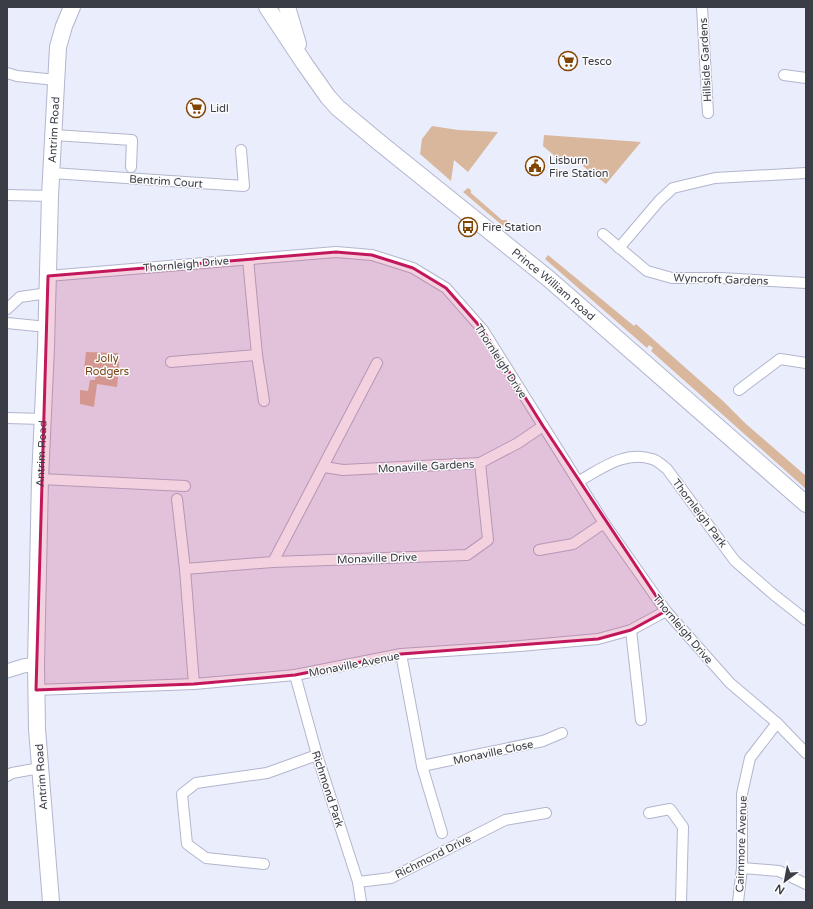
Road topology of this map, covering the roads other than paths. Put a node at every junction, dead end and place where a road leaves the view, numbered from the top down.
1 (72, 7) edge
2 (267, 7) edge
3 (287, 7) edge
4 (702, 7) edge
5 (304, 63) junction
6 (7, 73) edge
7 (784, 75) dead end
8 (806, 78) edge
9 (56, 80) junction
10 (708, 113) dead end
11 (54, 135) junction
12 (241, 150) dead end
13 (131, 167) dead end
14 (52, 173) junction
15 (806, 173) edge
16 (7, 195) edge
17 (50, 196) junction
18 (602, 234) dead end
19 (619, 248) junction
20 (248, 259) junction
21 (48, 276) junction
22 (806, 283) edge
23 (48, 293) junction
24 (7, 309) edge
25 (7, 323) edge
26 (47, 327) junction
27 (257, 355) junction
28 (171, 362) dead end
29 (377, 363) dead end
30 (806, 363) edge
31 (738, 390) dead end
32 (264, 401) dead end
33 (7, 418) edge
34 (43, 419) junction
35 (543, 426) junction
36 (480, 463) junction
37 (324, 467) junction
38 (40, 479) junction
39 (579, 481) junction
40 (185, 486) dead end
41 (177, 499) dead end
42 (806, 504) edge
43 (604, 523) junction
44 (539, 550) dead end
45 (273, 562) junction
46 (186, 569) junction
47 (666, 611) junction
48 (806, 620) edge
49 (631, 630) junction
50 (400, 654) junction
51 (36, 664) junction
52 (7, 671) edge
53 (295, 675) junction
54 (194, 684) junction
55 (36, 690) junction
56 (641, 720) dead end
57 (777, 723) junction
58 (562, 733) dead end
59 (806, 753) edge
60 (317, 755) junction
61 (422, 766) junction
62 (40, 768) junction
63 (7, 776) edge
64 (546, 813) dead end
65 (649, 813) dead end
66 (442, 833) dead end
67 (264, 864) dead end
68 (742, 868) junction
69 (358, 882) junction
70 (806, 884) edge
71 (51, 902) edge
72 (361, 902) edge
73 (681, 902) edge
74 (738, 902) edge

1 - 9 main road, Antrim Road
2 - 5 main road, Prince William Road
3 - 5 main road, Prince William Road
4 - 10 street, Hillside Gardens
5 - 42 main road, Prince William Road
6 - 9 street
7 - 8 street
9 - 11 main road, Antrim Road
11 - 13 street, Bentrim Court
11 - 14 main road, Antrim Road
12 - 14 street, Bentrim Court
14 - 17 main road, Antrim Road
15 - 19 street
16 - 17 street
17 - 21 main road, Antrim Road
18 - 19 street, Wyncroft Gardens
19 - 22 street, Wyncroft Gardens
20 - 21 street, Thornleigh Drive
20 - 27 street
20 - 35 street, Thornleigh Drive
21 - 23 main road, Antrim Road
23 - 24 street
23 - 26 main road, Antrim Road
25 - 26 street
26 - 34 main road, Antrim Road
27 - 28 street
27 - 32 street
29 - 37 street
30 - 31 street
33 - 34 street
34 - 38 main road, Antrim Road
35 - 36 street, Monaville Gardens
35 - 39 street, Thornleigh Drive
36 - 37 street, Monaville Gardens
36 - 45 street, Monaville Drive
37 - 45 street
38 - 40 street
38 - 51 main road, Antrim Road
39 - 43 street, Thornleigh Drive
39 - 48 street, Thornleigh Park
41 - 46 street
43 - 44 street
43 - 47 street, Thornleigh Drive
45 - 46 street, Monaville Drive
46 - 54 street
47 - 49 street, Monaville Avenue
47 - 57 street, Thornleigh Drive
49 - 50 street, Monaville Avenue
49 - 56 street
50 - 53 street, Monaville Avenue
50 - 61 street
51 - 52 street
51 - 55 main road, Antrim Road
53 - 54 street, Monaville Avenue
53 - 60 street, Richmond Park
54 - 55 street, Monaville Avenue
55 - 62 main road, Antrim Road
57 - 59 street, Thornleigh Drive
57 - 68 street, Cairnmore Avenue
58 - 61 street, Monaville Close
60 - 67 street
60 - 69 street, Richmond Park
61 - 66 street
62 - 63 street
62 - 71 main road, Antrim Road
64 - 69 street, Richmond Drive
65 - 73 street
68 - 70 street
68 - 74 street, Cairnmore Avenue
69 - 72 street, Richmond Park

